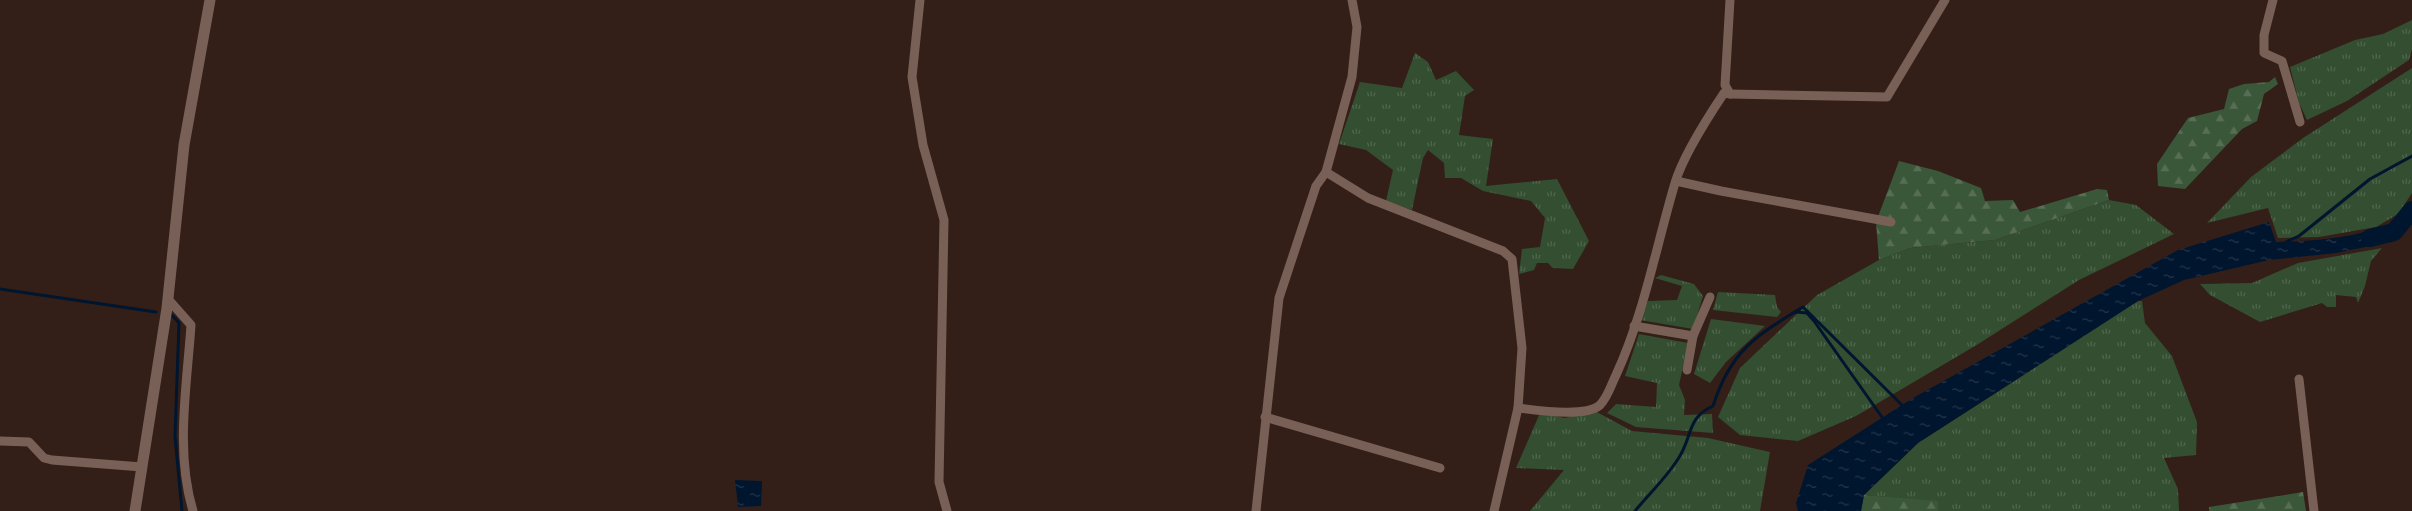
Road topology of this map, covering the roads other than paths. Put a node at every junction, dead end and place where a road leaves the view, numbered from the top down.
1 (210, 0) edge
2 (920, 0) edge
3 (1352, 0) edge
4 (1730, 0) edge
5 (1945, 0) edge
6 (2273, 0) edge
7 (1730, 94) junction
8 (2300, 122) dead end
9 (1326, 172) junction
10 (1676, 180) junction
11 (1890, 222) dead end
12 (1710, 297) dead end
13 (168, 299) junction
14 (1634, 326) junction
15 (1693, 336) junction
16 (1686, 370) dead end
17 (2299, 379) dead end
18 (1518, 408) junction
19 (1265, 417) junction
20 (0, 441) edge
21 (142, 467) junction
22 (1440, 468) dead end
23 (135, 511) edge
24 (193, 511) edge
25 (947, 511) edge
26 (1256, 511) edge
27 (1494, 511) edge
28 (2314, 511) edge

1 - 13 main road
2 - 25 street
3 - 9 street
4 - 7 street
5 - 7 street
6 - 8 street
7 - 10 street
9 - 18 street
9 - 19 street
10 - 11 street
10 - 14 street
12 - 15 street
13 - 21 main road
13 - 24 street
14 - 15 street
14 - 18 street
15 - 16 street
17 - 28 street
18 - 27 street
19 - 22 street
19 - 26 street
20 - 21 street
21 - 23 main road

